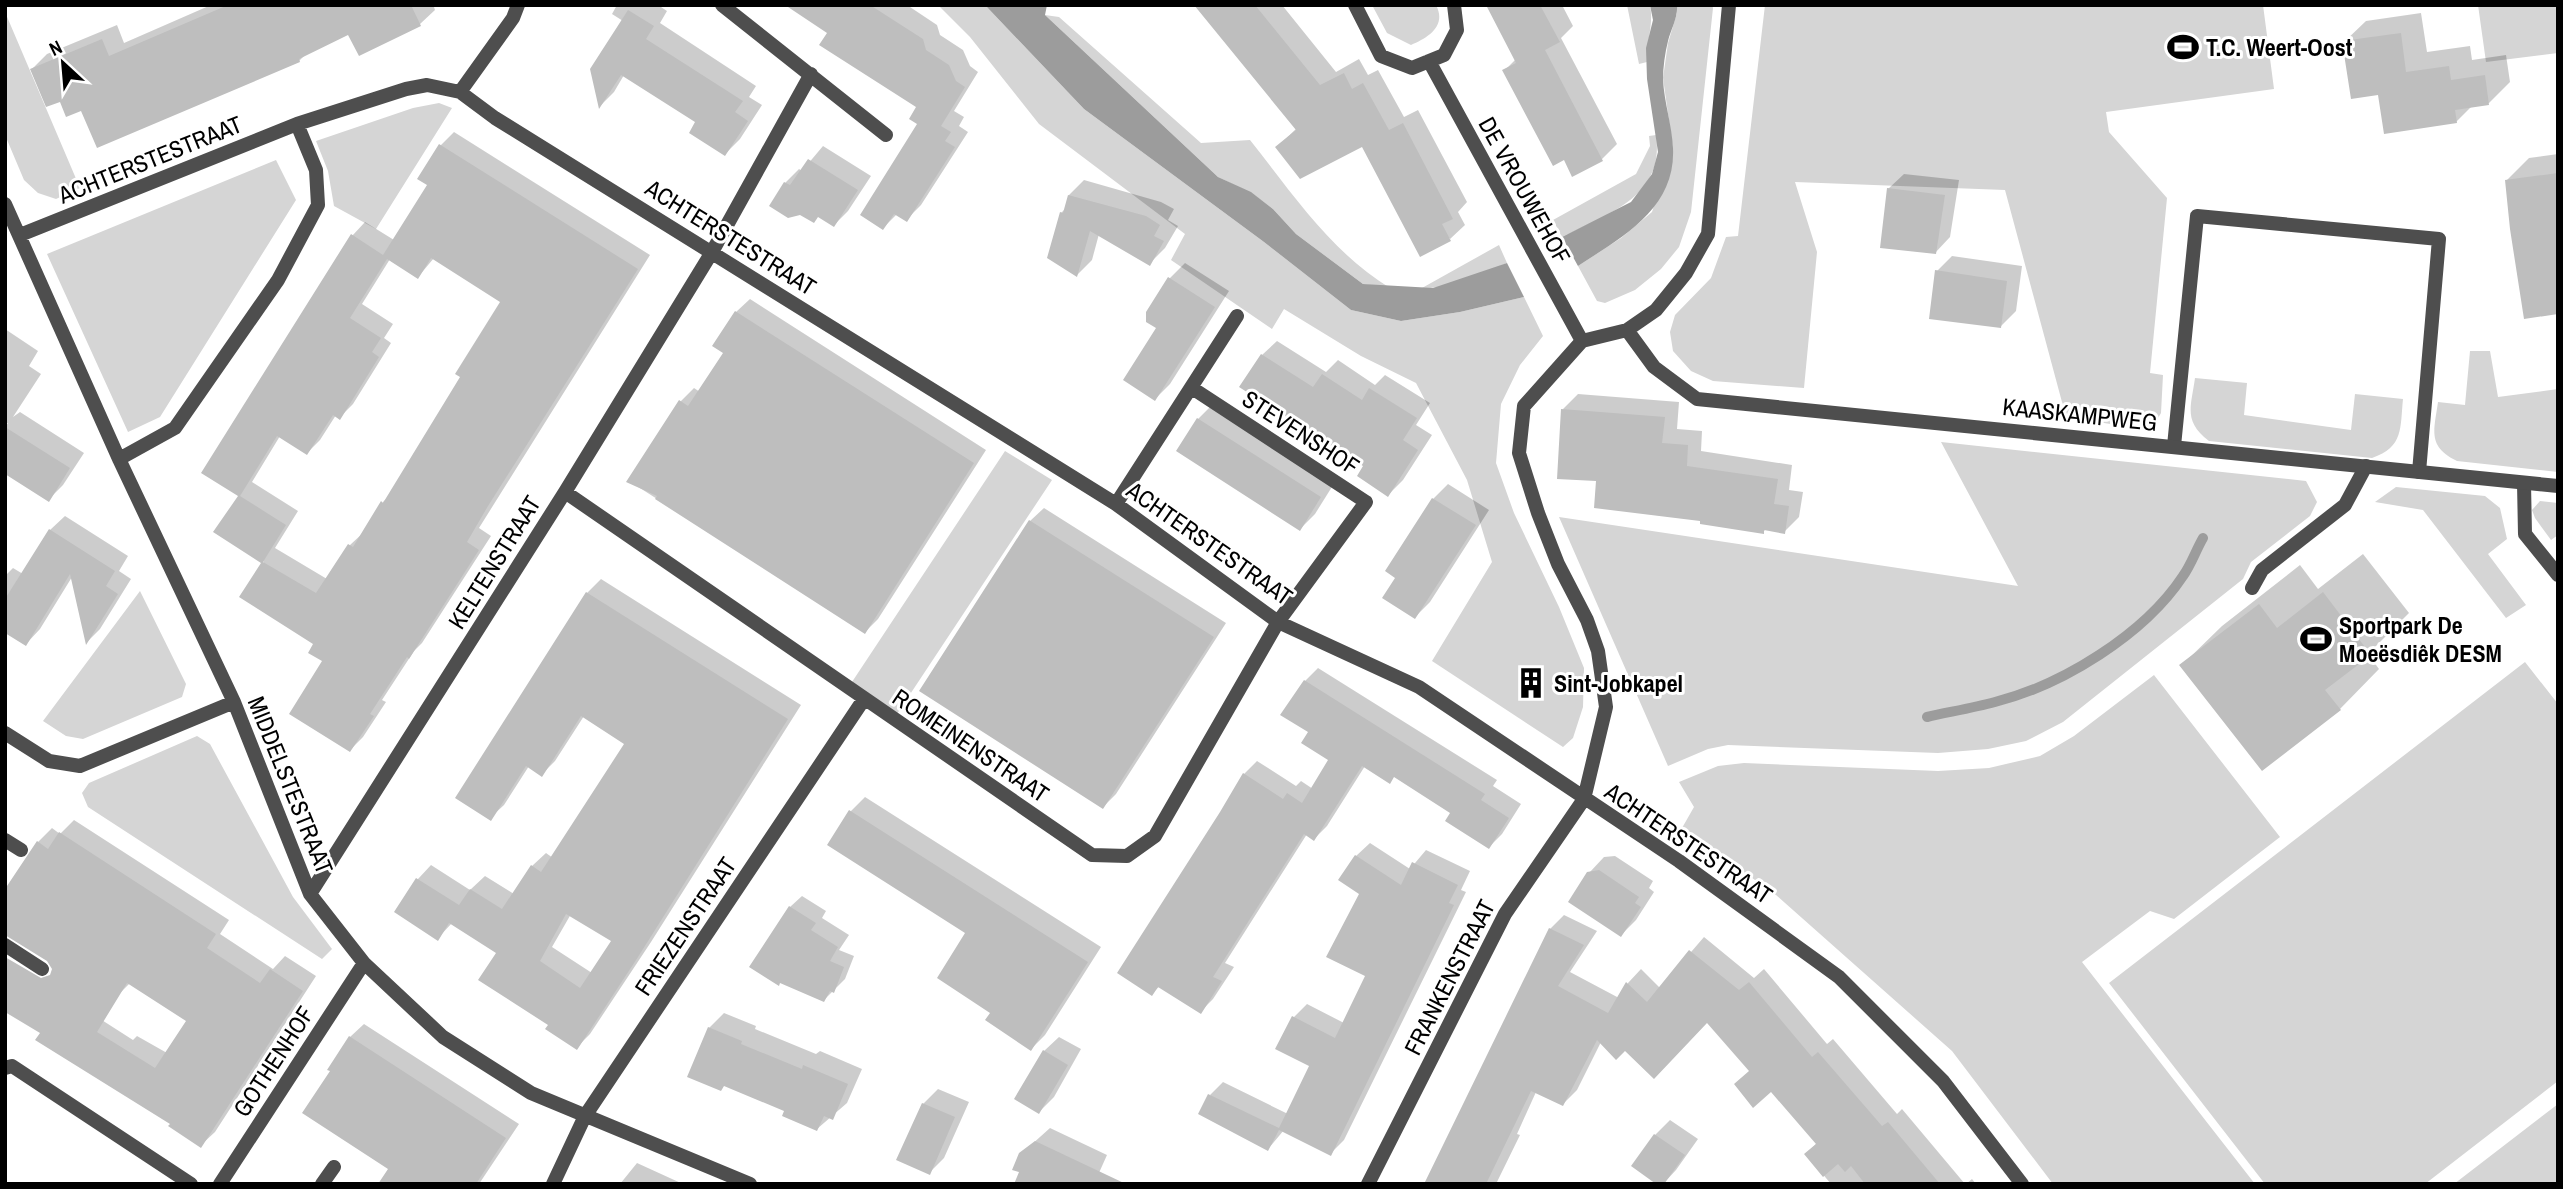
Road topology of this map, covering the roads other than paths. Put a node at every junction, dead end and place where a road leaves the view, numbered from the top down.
1 (518, 5) edge
2 (722, 5) edge
3 (1355, 5) edge
4 (1454, 5) edge
5 (1729, 5) edge
6 (1429, 61) junction
7 (811, 75) junction
8 (460, 92) junction
9 (298, 124) junction
10 (886, 135) dead end
11 (5, 204) edge
12 (20, 235) junction
13 (712, 252) junction
14 (1237, 316) dead end
15 (1627, 330) junction
16 (1582, 341) junction
17 (1192, 388) junction
18 (2174, 446) junction
19 (118, 460) junction
20 (2367, 466) junction
21 (2419, 472) junction
22 (2524, 483) junction
23 (2558, 486) edge
24 (565, 492) junction
25 (1116, 504) junction
26 (2558, 575) edge
27 (2252, 588) dead end
28 (1279, 622) junction
29 (864, 699) junction
30 (234, 702) junction
31 (5, 733) edge
32 (1584, 799) junction
33 (5, 840) edge
34 (21, 850) dead end
35 (310, 894) junction
36 (5, 946) edge
37 (364, 963) junction
38 (42, 969) dead end
39 (5, 1068) edge
40 (585, 1116) junction
41 (334, 1167) dead end
42 (191, 1184) edge
43 (220, 1184) edge
44 (323, 1184) edge
45 (552, 1184) edge
46 (750, 1184) edge
47 (1368, 1184) edge
48 (2022, 1184) edge

1 - 8 street
2 - 7 street
3 - 6 street
4 - 6 street
5 - 15 street
6 - 16 street, DE VROUWEHOF
7 - 10 street
7 - 13 street, KELTENSTRAAT
8 - 9 street, ACHTERSTESTRAAT
8 - 13 street, ACHTERSTESTRAAT
9 - 12 street, ACHTERSTESTRAAT
9 - 19 street
11 - 12 street, MIDDELSTESTRAAT
12 - 19 street, MIDDELSTESTRAAT
13 - 24 street, KELTENSTRAAT
13 - 25 street, ACHTERSTESTRAAT
14 - 17 street
15 - 16 street
15 - 18 street, KAASKAMPWEG
16 - 32 street
17 - 25 street
17 - 28 street, STEVENSHOF
18 - 20 street, KAASKAMPWEG
18 - 21 street
19 - 30 street, MIDDELSTESTRAAT
20 - 21 street, KAASKAMPWEG
20 - 27 street
21 - 22 street, KAASKAMPWEG
22 - 23 street, KAASKAMPWEG
22 - 26 street
24 - 29 street, ROMEINENSTRAAT
24 - 35 street, KELTENSTRAAT
25 - 28 street, ACHTERSTESTRAAT
28 - 29 street, ROMEINENSTRAAT
28 - 32 street, ACHTERSTESTRAAT
29 - 40 street, FRIEZENSTRAAT
30 - 31 street
30 - 35 street, MIDDELSTESTRAAT
32 - 47 street, FRANKENSTRAAT
32 - 48 street, ACHTERSTESTRAAT
33 - 34 street
35 - 37 street, MIDDELSTESTRAAT
36 - 38 street
37 - 40 street, MIDDELSTESTRAAT
37 - 43 street, GOTHENHOF
39 - 42 street
40 - 45 street, FRIEZENSTRAAT
40 - 46 street, MIDDELSTESTRAAT
41 - 44 street

